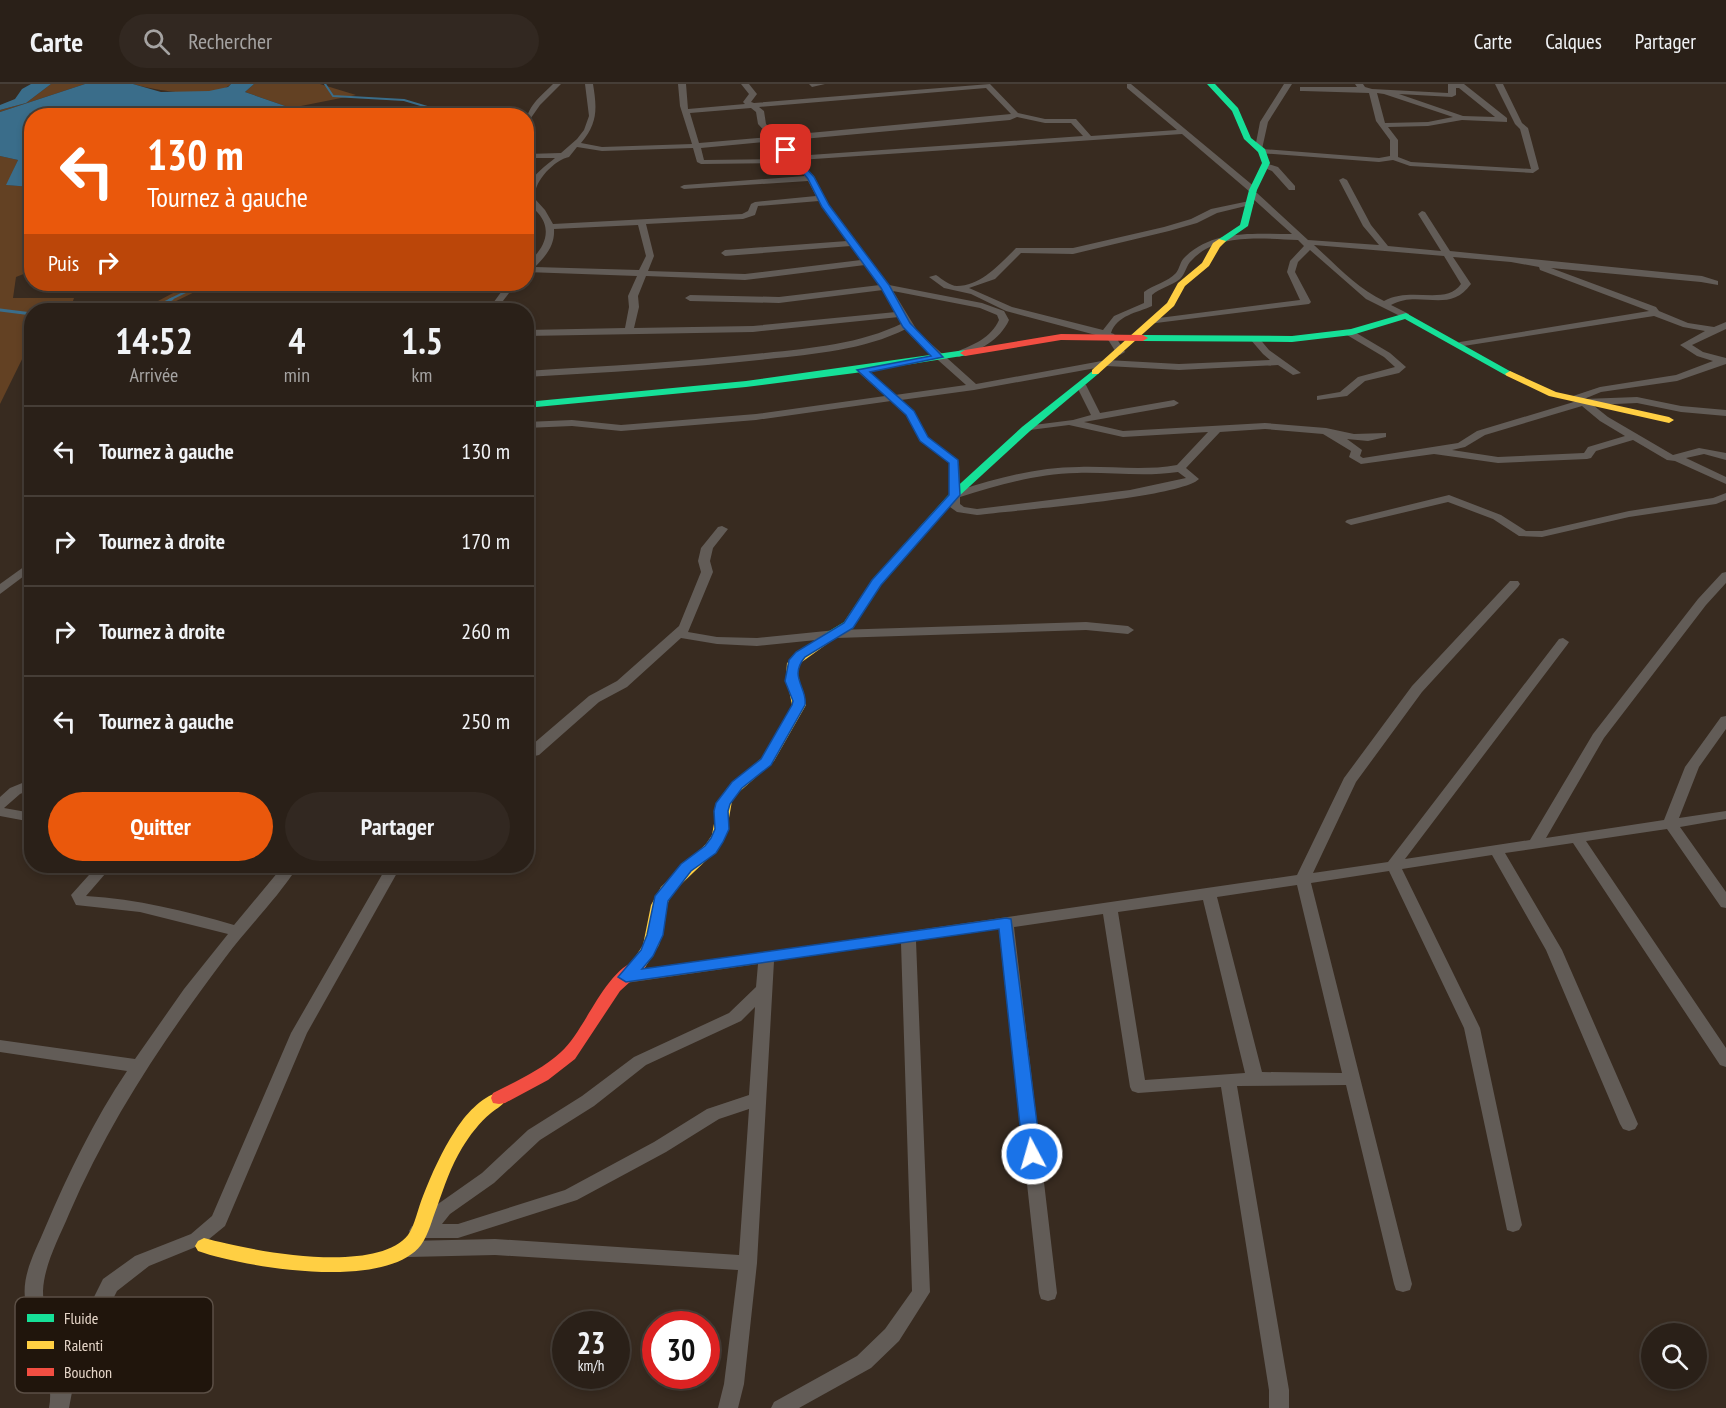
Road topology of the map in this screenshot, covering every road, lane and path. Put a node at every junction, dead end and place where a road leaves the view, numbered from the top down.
1 (557, 84) edge
2 (589, 84) edge
3 (682, 84) edge
4 (744, 84) edge
5 (821, 84) edge
6 (1211, 84) edge
7 (1288, 84) edge
8 (1452, 84) edge
9 (1498, 84) edge
10 (812, 85) edge
11 (987, 85) edge
12 (1360, 86) edge
13 (1130, 87) dead end
14 (1303, 89) dead end
15 (1372, 91) junction
16 (1387, 93) junction
17 (753, 107) junction
18 (534, 111) edge
19 (686, 111) junction
20 (1016, 115) junction
21 (1461, 118) junction
22 (1517, 119) junction
23 (1503, 120) junction
24 (1382, 125) junction
25 (1181, 132) junction
26 (1089, 138) junction
27 (778, 139) junction
28 (576, 144) junction
29 (695, 146) junction
30 (602, 149) junction
31 (1262, 155) junction
32 (534, 156) edge
33 (563, 156) junction
34 (1394, 158) junction
35 (795, 159) junction
36 (811, 178) junction
37 (1343, 180) dead end
38 (534, 185) edge
39 (684, 187) dead end
40 (1292, 188) dead end
41 (1253, 195) junction
42 (821, 198) junction
43 (534, 206) edge
44 (1422, 213) dead end
45 (642, 224) junction
46 (550, 227) junction
47 (1232, 237) junction
48 (1305, 242) junction
49 (852, 243) junction
50 (1386, 249) junction
51 (725, 252) dead end
52 (1449, 255) junction
53 (534, 262) edge
54 (866, 262) junction
55 (1536, 264) junction
56 (534, 269) edge
57 (644, 275) junction
58 (933, 277) dead end
59 (1714, 283) dead end
60 (886, 287) junction
61 (958, 289) junction
62 (690, 298) dead end
63 (1395, 313) junction
64 (1655, 313) junction
65 (899, 314) junction
66 (1151, 322) junction
67 (906, 325) junction
68 (1726, 325) edge
69 (1085, 327) junction
70 (1713, 330) junction
71 (629, 331) junction
72 (534, 333) edge
73 (1350, 333) junction
74 (1109, 335) junction
75 (1060, 337) junction
76 (1131, 338) junction
77 (1255, 339) junction
78 (1460, 345) junction
79 (1120, 352) junction
80 (957, 355) junction
81 (939, 357) junction
82 (1723, 361) edge
83 (1282, 362) junction
84 (1107, 363) junction
85 (862, 370) junction
86 (1296, 373) dead end
87 (534, 374) edge
88 (1081, 385) junction
89 (974, 387) junction
90 (1321, 398) dead end
91 (1564, 398) junction
92 (891, 399) junction
93 (1584, 402) junction
94 (1174, 403) dead end
95 (534, 404) edge
96 (1726, 413) edge
97 (1044, 416) junction
98 (1097, 417) junction
99 (1669, 420) dead end
100 (1070, 422) junction
101 (534, 425) edge
102 (1219, 427) junction
103 (1026, 429) junction
104 (1326, 431) junction
105 (1382, 435) dead end
106 (1635, 436) junction
107 (1726, 444) edge
108 (1434, 450) junction
109 (1694, 451) junction
110 (1726, 457) edge
111 (1677, 458) junction
112 (1180, 468) junction
113 (1726, 481) edge
114 (954, 495) junction
115 (1726, 496) edge
116 (1351, 522) dead end
117 (722, 529) dead end
118 (24, 570) edge
119 (1726, 576) edge
120 (1514, 584) dead end
121 (0, 590) edge
122 (1128, 630) dead end
123 (679, 634) junction
124 (836, 634) junction
125 (1563, 642) dead end
126 (1726, 720) edge
127 (534, 752) edge
128 (24, 787) edge
129 (0, 805) edge
130 (0, 812) edge
131 (1726, 815) edge
132 (24, 816) edge
133 (1670, 823) junction
134 (1576, 837) junction
135 (1535, 844) junction
136 (1496, 850) junction
137 (1393, 866) junction
138 (98, 873) edge
139 (285, 873) edge
140 (390, 873) edge
141 (1303, 879) junction
142 (1209, 894) junction
143 (1726, 903) edge
144 (1110, 909) junction
145 (1006, 923) junction
146 (237, 931) junction
147 (908, 937) junction
148 (766, 957) junction
149 (626, 977) junction
150 (764, 989) junction
151 (0, 1046) edge
152 (1726, 1061) edge
153 (137, 1066) junction
154 (1255, 1078) junction
155 (1353, 1079) junction
156 (1228, 1080) junction
157 (758, 1099) junction
158 (1629, 1124) dead end
159 (1513, 1225) dead end
160 (416, 1238) junction
161 (204, 1246) dead end
162 (748, 1263) junction
163 (1403, 1284) dead end
164 (1048, 1293) dead end
165 (35, 1297) edge
166 (104, 1297) edge
167 (60, 1393) edge
168 (59, 1408) edge
169 (728, 1408) edge
170 (781, 1408) edge
171 (1279, 1408) edge

1 - 18 street
2 - 28 street
3 - 19 street
4 - 17 street
5 - 10 street
6 - 31 street
7 - 31 street
8 - 16 street
8 - 23 street
9 - 22 street
11 - 17 street
11 - 20 street
12 - 14 street
12 - 15 street
13 - 25 street
15 - 16 street
15 - 24 street
16 - 21 street
17 - 19 street
17 - 27 street
19 - 29 street
20 - 26 street
20 - 27 street
21 - 23 street
21 - 24 street
22 - 23 street
22 - 34 street
24 - 34 street
25 - 26 street
25 - 41 street
26 - 35 street
27 - 29 street
27 - 35 street
28 - 30 street
28 - 33 street
29 - 30 street
29 - 35 street
30 - 33 street
31 - 34 street
31 - 40 street
31 - 41 street
32 - 33 street
33 - 38 street
35 - 36 street
36 - 39 street
36 - 42 street
37 - 50 street
41 - 47 street
41 - 48 street
41 - 61 street
42 - 45 street
42 - 49 street
43 - 46 street
44 - 52 street
45 - 46 street
45 - 57 street
46 - 53 street
47 - 48 street
47 - 66 street
47 - 74 street
48 - 50 street
48 - 63 street
48 - 66 street
49 - 51 street
49 - 54 street
50 - 52 street
52 - 55 street
52 - 63 street
54 - 57 street
54 - 60 street
55 - 59 street
55 - 64 street
56 - 57 street
57 - 71 street
58 - 61 street
60 - 62 street
60 - 65 street
60 - 80 street
61 - 69 street
63 - 73 street
63 - 78 street
64 - 70 street
64 - 78 street
65 - 67 street
65 - 71 street
66 - 76 street
67 - 81 street
67 - 87 street
68 - 70 street
69 - 74 street
69 - 75 street
70 - 82 street
71 - 72 street
73 - 77 street
73 - 90 street
74 - 75 street
74 - 76 street
74 - 79 street
75 - 80 street
76 - 77 street
76 - 79 street
77 - 83 street
78 - 91 street
79 - 84 street
80 - 81 street
81 - 85 street
81 - 89 street
82 - 91 street
83 - 84 street
83 - 86 street
84 - 88 street
84 - 89 street
85 - 92 street
85 - 95 street
88 - 97 street
88 - 98 street
89 - 92 street
91 - 93 street
92 - 101 street
92 - 114 street
93 - 96 street
93 - 99 street
93 - 106 street
93 - 108 street
94 - 98 street
97 - 100 street
97 - 103 street
98 - 100 street
100 - 102 street
100 - 103 street
102 - 104 street
102 - 112 street
103 - 114 street
104 - 105 street
104 - 108 street
106 - 108 street
106 - 111 street
107 - 109 street
109 - 110 street
109 - 111 street
111 - 113 street
112 - 114 street
112 - 114 street
114 - 124 street
115 - 116 street
117 - 123 street
118 - 121 street
119 - 135 street
120 - 141 street
122 - 124 street
123 - 124 street
123 - 127 street
124 - 149 street
125 - 137 street
126 - 133 street
128 - 129 street
130 - 132 street
131 - 133 street
133 - 134 street
133 - 143 street
134 - 135 street
134 - 152 street
135 - 136 street
136 - 137 street
136 - 158 street
137 - 141 street
137 - 159 street
138 - 146 street
139 - 146 street
140 - 166 street
141 - 142 street
141 - 155 street
142 - 144 street
142 - 154 street
144 - 145 street
144 - 156 street
145 - 147 street
145 - 164 street
146 - 153 street
147 - 148 street
147 - 170 street
148 - 149 street
148 - 150 street
149 - 160 street
150 - 157 street
150 - 160 street
151 - 153 street
153 - 165 street
154 - 155 street
154 - 156 street
155 - 163 street
156 - 171 street
157 - 160 street
157 - 162 street
160 - 161 street
160 - 162 street
162 - 169 street
167 - 168 street

